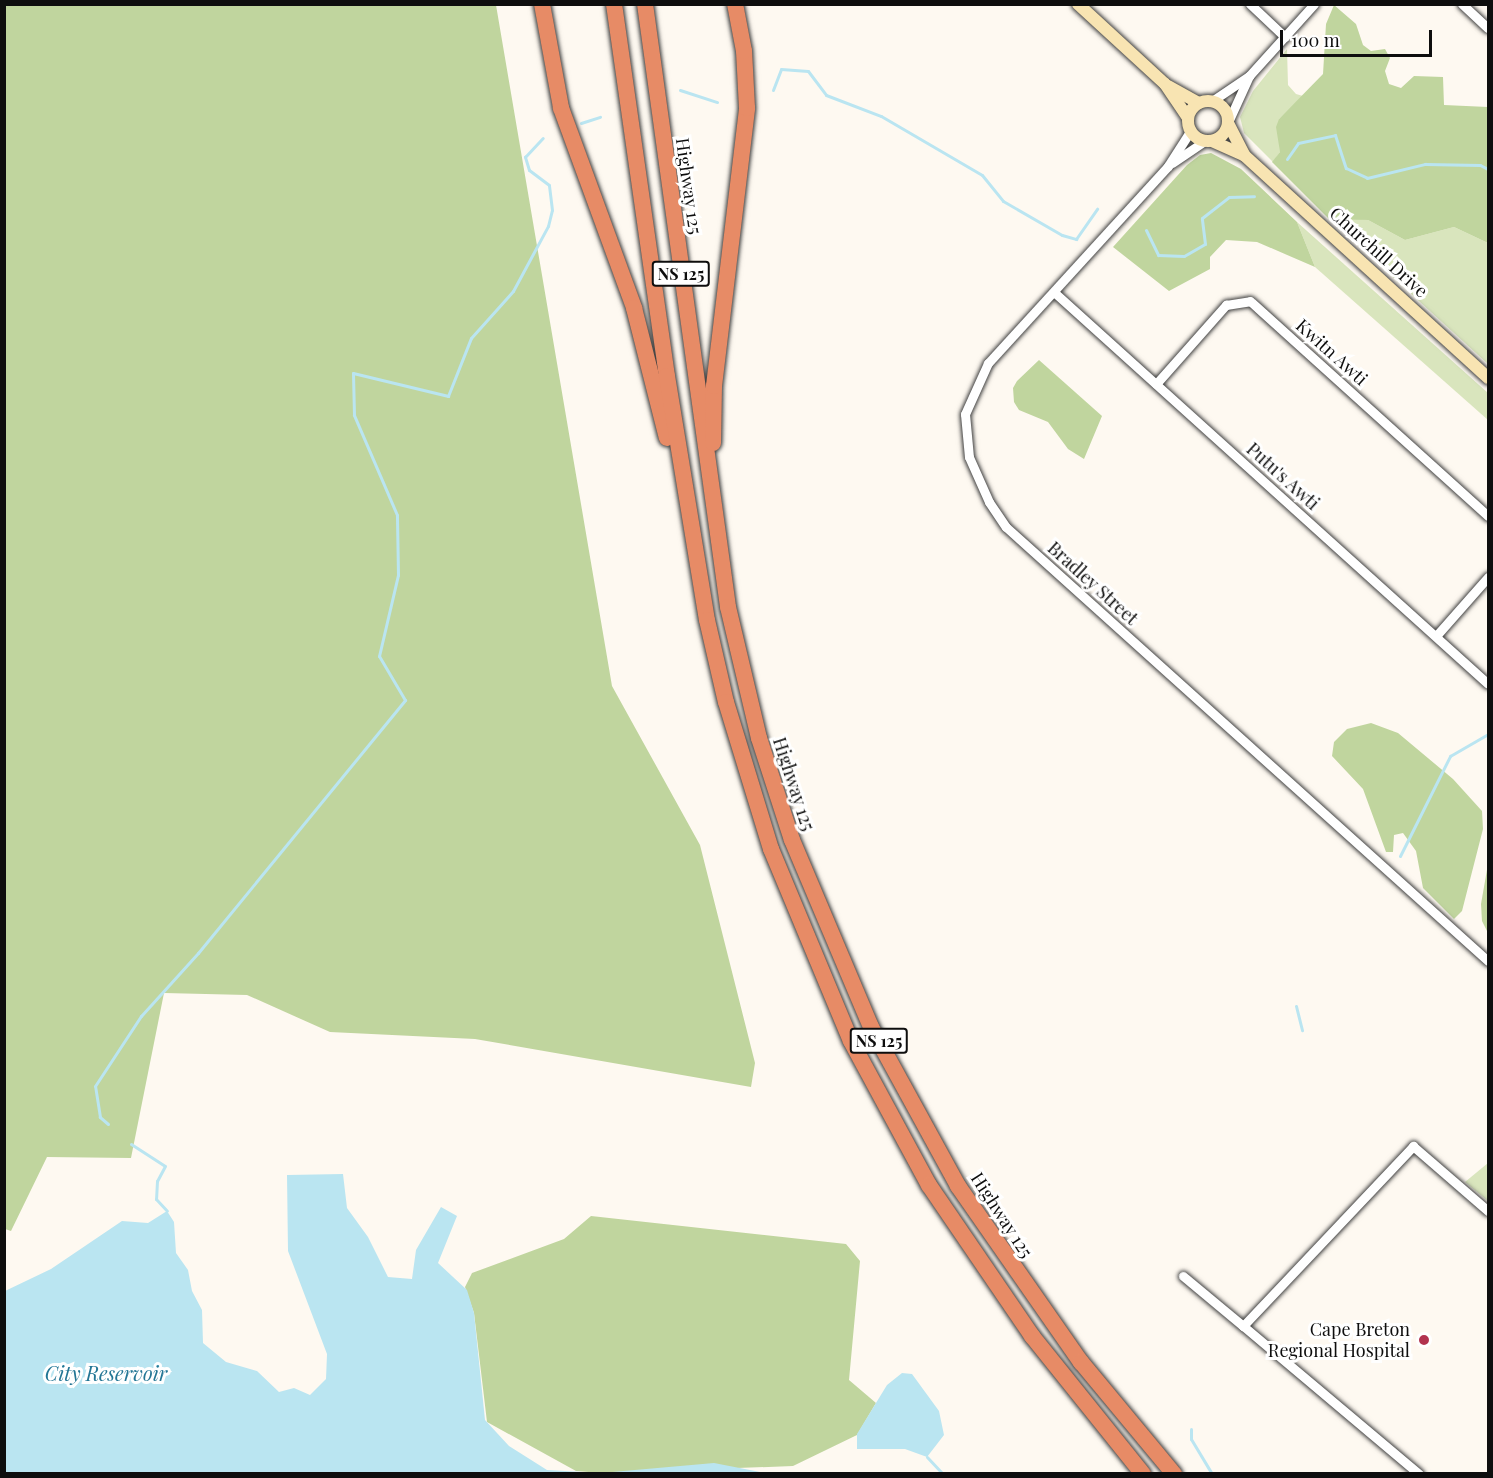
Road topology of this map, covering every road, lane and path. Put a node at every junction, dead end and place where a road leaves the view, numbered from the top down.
1 (542, 4) edge
2 (614, 4) edge
3 (645, 4) edge
4 (735, 4) edge
5 (1078, 4) edge
6 (1250, 4) edge
7 (1314, 4) edge
8 (1462, 4) edge
9 (1488, 28) edge
10 (1284, 37) junction
11 (1249, 76) junction
12 (1165, 84) junction
13 (1212, 101) junction
14 (1198, 103) junction
15 (1228, 121) junction
16 (1189, 124) junction
17 (1209, 141) junction
18 (1244, 154) junction
19 (1167, 166) junction
20 (1055, 293) junction
21 (1488, 378) edge
22 (1156, 384) junction
23 (1488, 516) edge
24 (693, 538) junction
25 (717, 543) junction
26 (1488, 577) edge
27 (1436, 636) junction
28 (1488, 684) edge
29 (1488, 961) edge
30 (1488, 1211) edge
31 (1183, 1276) dead end
32 (1243, 1326) junction
33 (1143, 1473) edge
34 (1174, 1473) edge
35 (1419, 1473) edge

1 - 24 highway
2 - 24 highway, NS 125
3 - 25 highway, Highway 125 / NS 125
4 - 25 highway
5 - 12 main road
6 - 10 street
7 - 10 street
8 - 9 street
10 - 11 street
11 - 13 street
11 - 15 street
12 - 14 main road
12 - 16 main road
13 - 14 main road
13 - 15 main road
14 - 16 main road
15 - 17 main road
15 - 18 main road, Churchill Drive
16 - 17 main road
16 - 19 street, Bradley Street
17 - 18 main road, Churchill Drive
17 - 19 street, Bradley Street
18 - 21 main road, Churchill Drive
19 - 20 street, Bradley Street
20 - 22 street, Putu's Awti
20 - 29 street, Bradley Street
22 - 23 street, Kwitn Awti
22 - 27 street, Putu's Awti
24 - 33 highway, NS 125
25 - 34 highway, Highway 125 / NS 125
26 - 27 street
27 - 28 street, Putu's Awti
30 - 32 street
31 - 32 street
32 - 35 street

